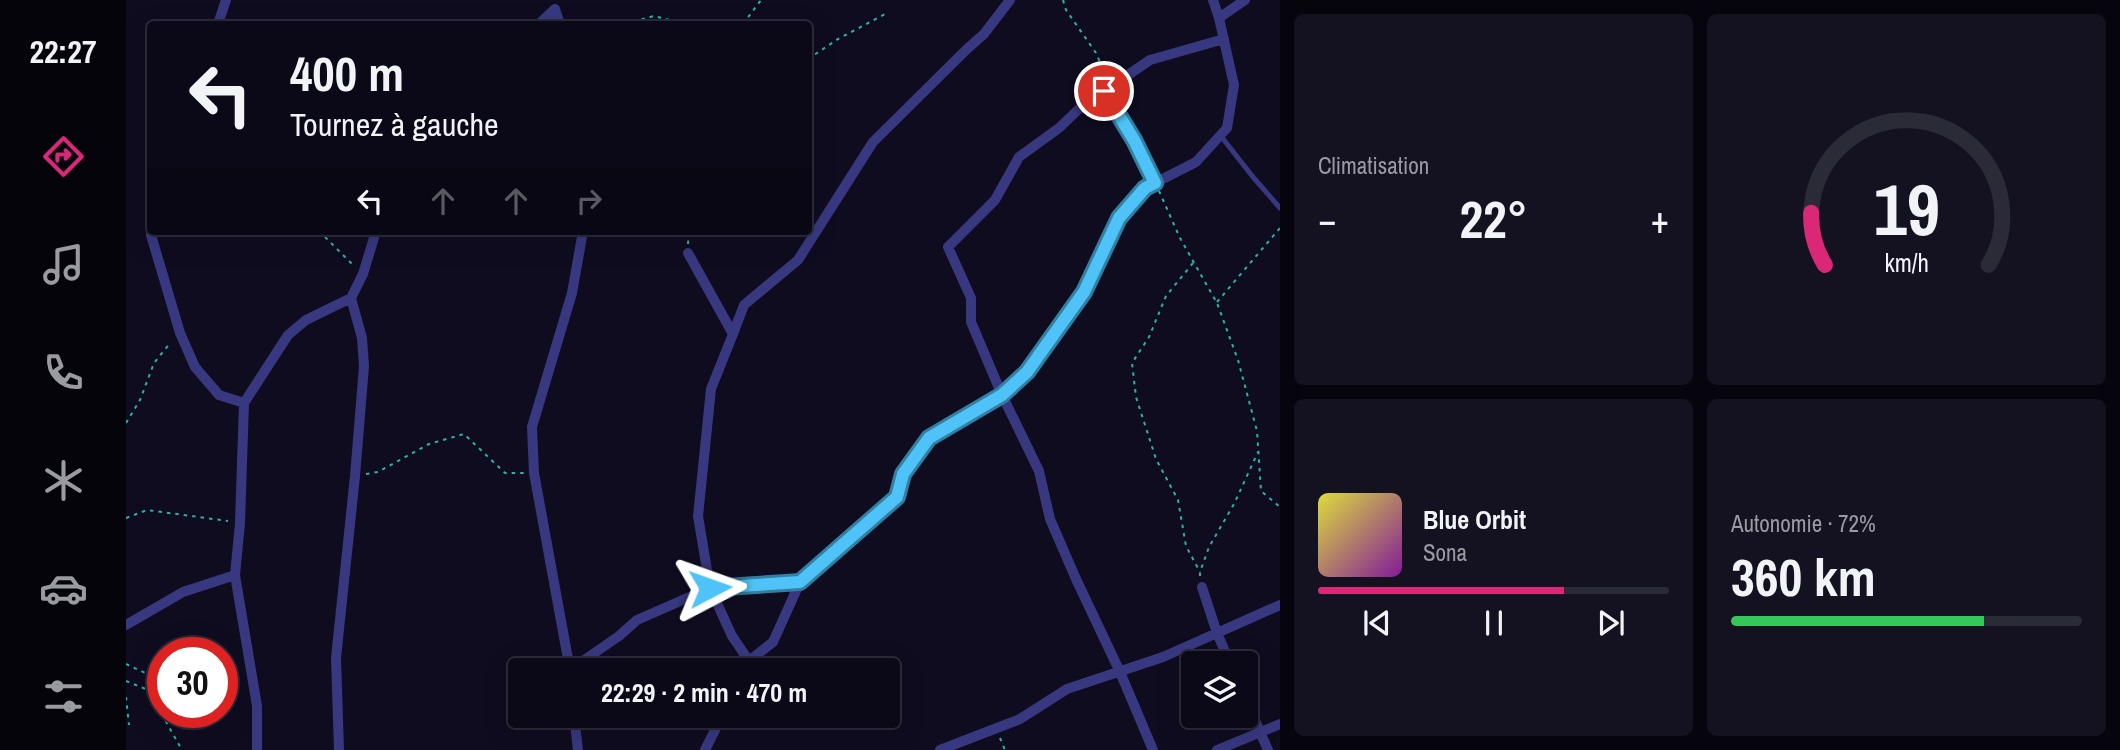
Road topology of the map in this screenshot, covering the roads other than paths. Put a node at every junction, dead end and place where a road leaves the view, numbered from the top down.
1 (226, 0) edge
2 (1010, 0) edge
3 (1213, 0) edge
4 (1245, 0) edge
5 (1219, 18) junction
6 (219, 21) edge
7 (542, 21) edge
8 (559, 21) edge
9 (1224, 38) junction
10 (1107, 89) junction
11 (1220, 135) junction
12 (1155, 183) junction
13 (1280, 208) edge
14 (151, 235) edge
15 (375, 235) edge
16 (582, 235) edge
17 (688, 253) dead end
18 (351, 298) junction
19 (733, 334) junction
20 (1002, 395) junction
21 (244, 403) junction
22 (235, 575) junction
23 (800, 582) junction
24 (1202, 587) road end
25 (710, 588) junction
26 (1280, 605) edge
27 (126, 625) edge
28 (1217, 633) junction
29 (1225, 651) edge
30 (568, 658) edge
31 (587, 658) edge
32 (743, 658) edge
33 (756, 658) edge
34 (1120, 672) junction
35 (1280, 724) edge
36 (1258, 727) edge
37 (575, 728) edge
38 (716, 728) edge
39 (1260, 732) junction
40 (257, 750) edge
41 (339, 750) edge
42 (578, 750) edge
43 (705, 750) edge
44 (940, 750) edge
45 (1153, 750) edge
46 (1217, 750) edge
47 (1268, 750) edge

1 - 6 street
2 - 19 street
3 - 5 street
4 - 5 street
5 - 9 street
7 - 8 street
9 - 10 street
9 - 11 street
10 - 12 lane
10 - 20 street
11 - 12 street
11 - 13 lane
12 - 20 street
14 - 21 street
15 - 18 street
16 - 30 street
17 - 19 street
18 - 21 street
18 - 41 street
19 - 25 street
20 - 23 street
20 - 34 street
21 - 22 street
22 - 27 street
22 - 40 street
23 - 25 street
23 - 33 street
24 - 28 street
25 - 31 street
25 - 32 street
26 - 28 street
28 - 29 street
28 - 34 street
34 - 44 street
34 - 45 street
35 - 39 street
36 - 39 street
37 - 42 street
38 - 43 street
39 - 46 street
39 - 47 street

